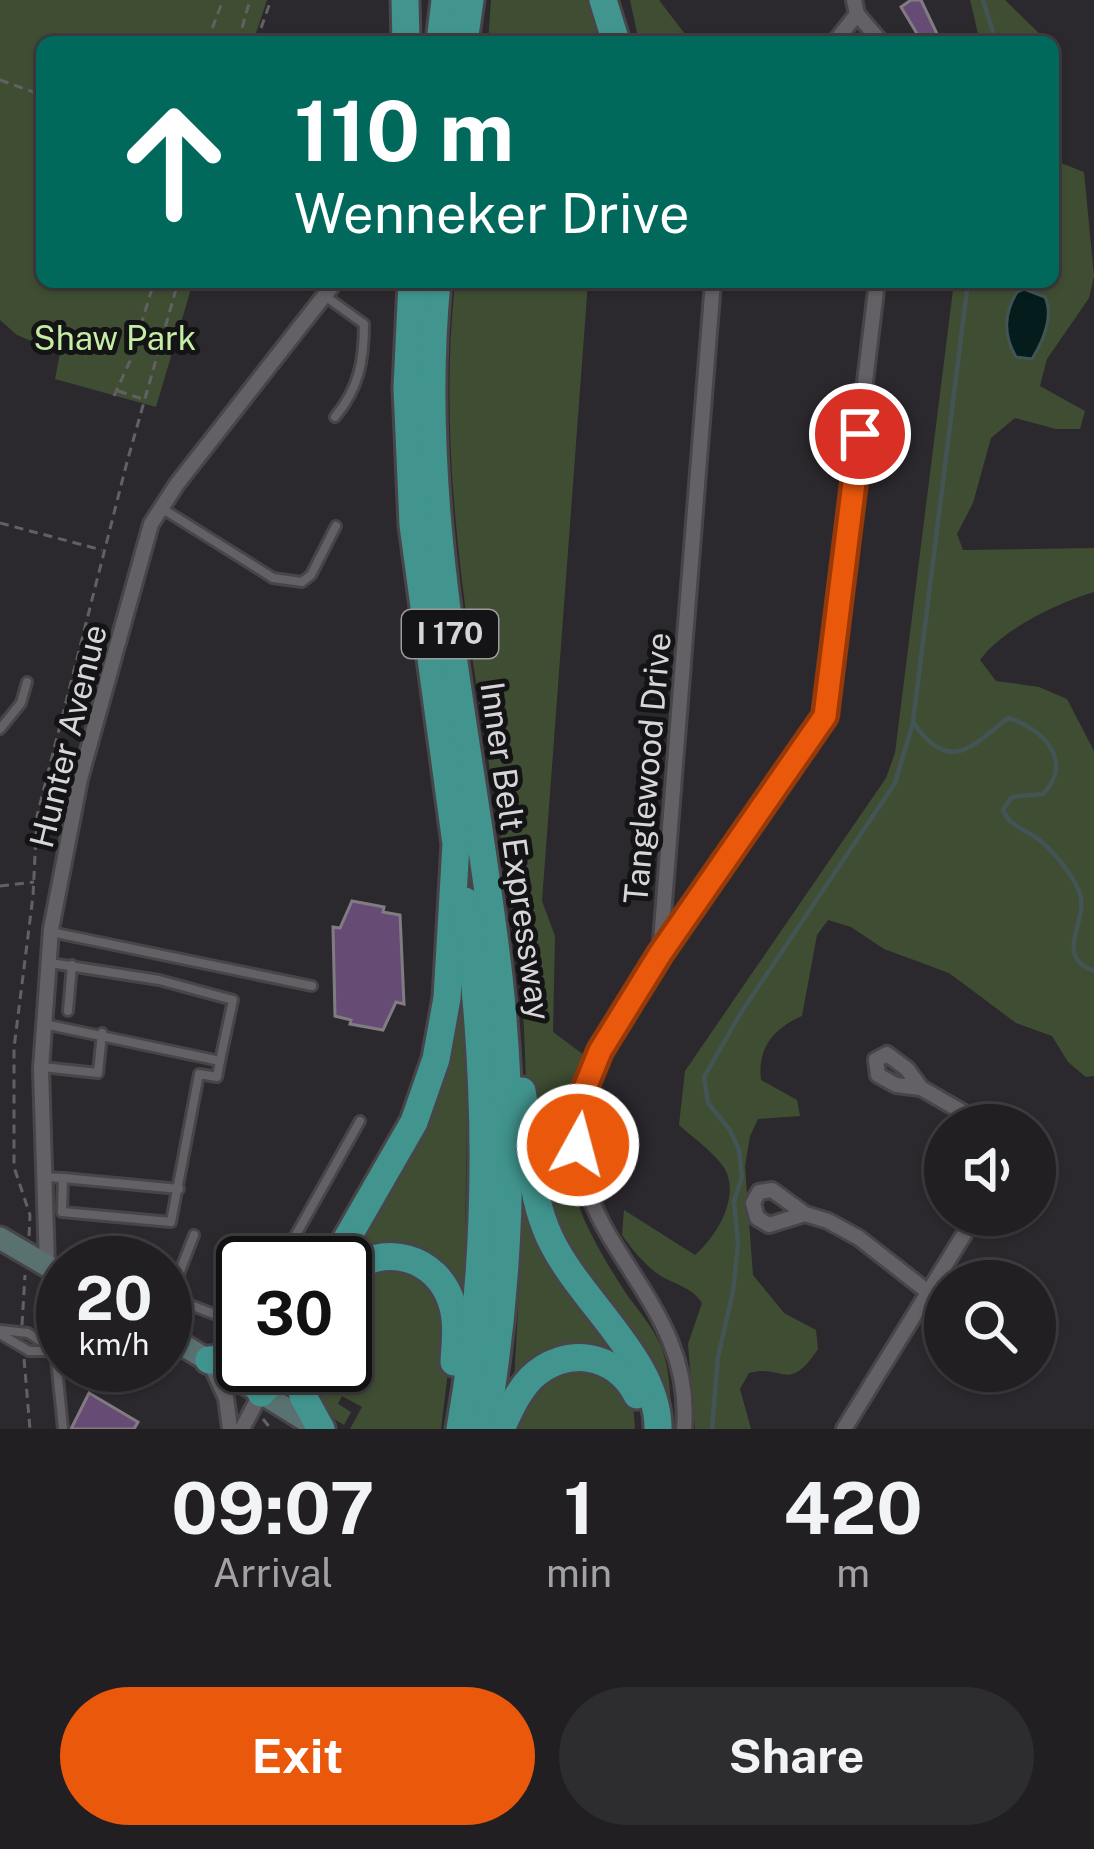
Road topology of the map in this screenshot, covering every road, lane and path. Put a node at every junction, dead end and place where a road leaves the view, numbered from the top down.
1 (223, 0) edge
2 (250, 0) edge
3 (271, 0) edge
4 (405, 0) edge
5 (445, 0) edge
6 (470, 0) edge
7 (486, 0) edge
8 (603, 0) edge
9 (619, 0) edge
10 (855, 7) edge
11 (209, 36) edge
12 (240, 36) edge
13 (258, 36) edge
14 (406, 36) edge
15 (441, 36) edge
16 (465, 36) edge
17 (484, 36) edge
18 (614, 36) edge
19 (629, 36) edge
20 (838, 36) edge
21 (877, 36) edge
22 (0, 80) edge
23 (36, 93) edge
24 (152, 288) edge
25 (176, 288) edge
26 (331, 288) edge
27 (425, 288) edge
28 (426, 288) edge
29 (713, 288) edge
30 (876, 288) edge
31 (325, 296) junction
32 (144, 399) junction
33 (335, 417) dead end
34 (161, 508) junction
35 (0, 523) edge
36 (336, 526) dead end
37 (104, 550) junction
38 (27, 682) dead end
39 (0, 729) edge
40 (456, 844) junction
41 (32, 882) junction
42 (0, 886) edge
43 (51, 932) junction
44 (660, 954) junction
45 (49, 963) junction
46 (72, 965) junction
47 (499, 975) junction
48 (312, 986) dead end
49 (68, 1011) dead end
50 (44, 1024) junction
51 (102, 1034) junction
52 (220, 1060) junction
53 (41, 1066) junction
54 (921, 1088) dead end
55 (949, 1104) edge
56 (360, 1121) dead end
57 (44, 1177) junction
58 (63, 1178) junction
59 (179, 1189) junction
60 (805, 1214) dead end
61 (194, 1235) dead end
62 (45, 1236) edge
63 (295, 1236) edge
64 (349, 1236) edge
65 (0, 1238) edge
66 (29, 1240) dead end
67 (192, 1241) edge
68 (372, 1259) edge
69 (36, 1264) edge
70 (924, 1289) edge
71 (36, 1292) edge
72 (924, 1299) edge
73 (22, 1326) dead end
74 (0, 1332) edge
75 (36, 1338) edge
76 (192, 1350) edge
77 (36, 1351) edge
78 (24, 1355) dead end
79 (209, 1360) junction
80 (216, 1360) edge
81 (60, 1392) edge
82 (265, 1392) edge
83 (273, 1392) edge
84 (302, 1392) edge
85 (262, 1406) junction
86 (30, 1429) edge
87 (63, 1429) edge
88 (230, 1429) edge
89 (242, 1429) edge
90 (271, 1429) edge
91 (321, 1429) edge
92 (456, 1429) edge
93 (485, 1429) edge
94 (501, 1429) edge
95 (643, 1429) edge
96 (658, 1429) edge
97 (684, 1429) edge
98 (844, 1429) edge

1 - 11 path
2 - 12 path
3 - 13 path
4 - 14 highway
5 - 15 highway
6 - 16 highway
7 - 17 highway
8 - 18 highway
9 - 19 highway
10 - 20 street
10 - 21 street
22 - 23 path
24 - 32 path
25 - 32 path
26 - 31 street, Hunter Avenue
27 - 40 highway, Inner Belt Expressway / I 170
28 - 47 highway, Inner Belt Expressway / I 170
29 - 44 street, Tanglewood Drive
30 - 44 street
31 - 33 lane
31 - 34 street, Hunter Avenue
32 - 37 path
34 - 36 lane
34 - 43 street, Hunter Avenue
35 - 37 path
37 - 41 path
38 - 39 lane
40 - 64 highway
40 - 92 highway, Inner Belt Expressway / I 170
41 - 42 path
41 - 66 path
43 - 45 street, Hunter Avenue
43 - 48 lane
44 - 97 street, Tanglewood Drive
45 - 46 lane
45 - 50 street, Hunter Avenue
46 - 49 lane
46 - 52 lane
47 - 93 highway, Inner Belt Expressway / I 170
47 - 96 highway
50 - 51 lane
50 - 53 street, Hunter Avenue
51 - 52 lane
51 - 53 lane
52 - 59 lane
53 - 57 street, Hunter Avenue
54 - 55 street
56 - 63 lane
57 - 58 lane
57 - 62 street, Hunter Avenue
58 - 59 lane
58 - 59 lane
60 - 70 street
61 - 67 lane
65 - 69 main road
68 - 92 highway
71 - 73 path
72 - 98 street
74 - 75 lane
74 - 77 lane
76 - 79 main road
78 - 86 path
79 - 80 highway
79 - 85 main road
79 - 88 street
81 - 87 lane
82 - 85 highway
83 - 85 highway
84 - 91 highway
85 - 89 street
85 - 90 path
85 - 91 main road
94 - 95 highway

